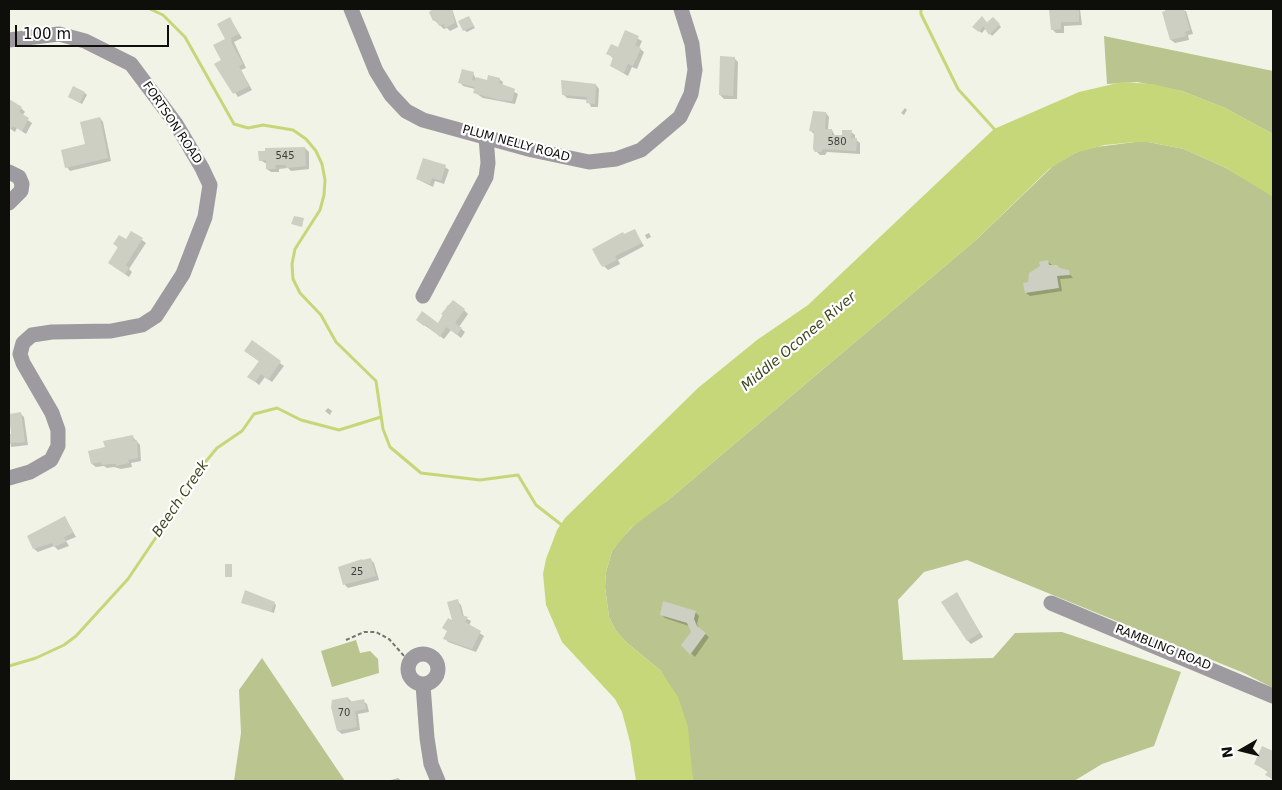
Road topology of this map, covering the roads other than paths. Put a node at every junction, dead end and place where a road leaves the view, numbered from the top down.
1 (351, 9) edge
2 (681, 9) edge
3 (9, 40) edge
4 (486, 137) junction
5 (9, 172) edge
6 (9, 203) edge
7 (423, 296) dead end
8 (9, 478) edge
9 (1051, 603) dead end
10 (423, 684) dead end
11 (1273, 696) edge
12 (438, 781) edge

1 - 4 street, PLUM NELLY ROAD
2 - 4 street, PLUM NELLY ROAD
3 - 8 street, FORTSON ROAD
4 - 7 street
5 - 6 street
9 - 11 street, RAMBLING ROAD
10 - 12 street

